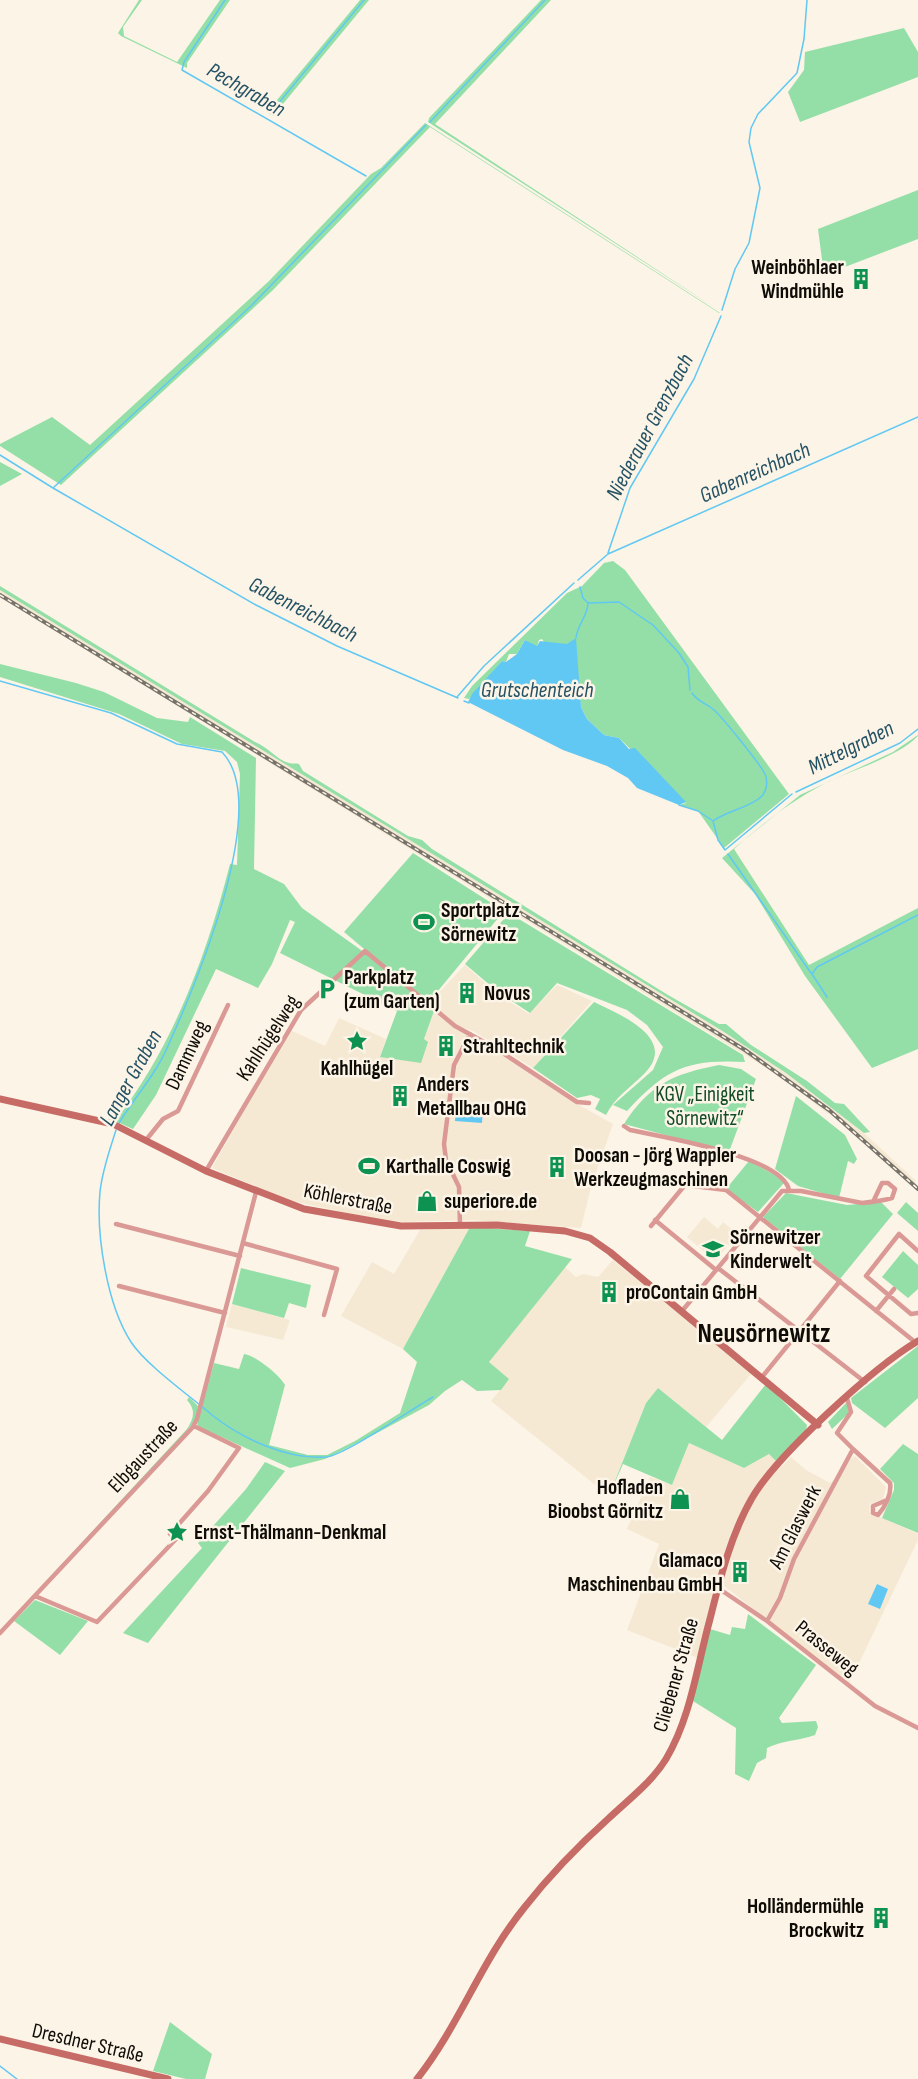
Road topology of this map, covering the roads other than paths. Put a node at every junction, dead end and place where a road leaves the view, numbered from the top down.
1 (228, 1005) dead end
2 (470, 1034) junction
3 (0, 1099) edge
4 (589, 1103) dead end
5 (624, 1126) dead end
6 (146, 1140) junction
7 (207, 1171) junction
8 (789, 1190) junction
9 (256, 1192) junction
10 (873, 1202) junction
11 (759, 1216) junction
12 (655, 1220) junction
13 (116, 1224) dead end
14 (460, 1225) junction
15 (651, 1226) dead end
16 (243, 1243) junction
17 (918, 1251) edge
18 (240, 1256) junction
19 (717, 1269) junction
20 (840, 1281) junction
21 (119, 1286) dead end
22 (894, 1289) dead end
23 (888, 1295) junction
24 (682, 1311) junction
25 (876, 1311) junction
26 (225, 1313) junction
27 (918, 1313) edge
28 (324, 1315) dead end
29 (799, 1333) junction
30 (916, 1342) edge
31 (762, 1377) junction
32 (864, 1382) junction
33 (847, 1398) junction
34 (818, 1425) junction
35 (194, 1426) junction
36 (853, 1449) junction
37 (887, 1500) dead end
38 (177, 1525) junction
39 (176, 1539) junction
40 (718, 1588) junction
41 (35, 1596) junction
42 (767, 1621) junction
43 (0, 1633) edge
44 (918, 1728) edge
45 (0, 2039) edge
46 (168, 2079) edge
47 (417, 2079) edge

1 - 6 street, Dammweg
2 - 4 street
2 - 7 street, Kahlhügelweg
2 - 14 street
3 - 6 street, Köhlerstraße
5 - 8 street
6 - 7 street, Köhlerstraße
7 - 9 street, Köhlerstraße
8 - 10 street
8 - 11 street
9 - 14 street, Köhlerstraße
9 - 16 street, Elbgaustraße
10 - 10 street
11 - 12 street
11 - 19 street
11 - 20 street
12 - 15 street
12 - 19 street
13 - 18 street
14 - 24 street, Köhlerstraße
16 - 18 street, Elbgaustraße
16 - 28 street
17 - 23 street
18 - 26 street, Elbgaustraße
19 - 24 street
19 - 29 street
20 - 25 street
20 - 29 street
21 - 26 street
22 - 23 street
23 - 25 street
23 - 27 street
24 - 31 street, Köhlerstraße
25 - 30 street
26 - 35 street, Elbgaustraße
29 - 31 street
29 - 32 street
30 - 32 street, Cliebener Straße
31 - 34 street, Köhlerstraße
32 - 33 street, Cliebener Straße
33 - 34 street, Cliebener Straße
33 - 36 street
34 - 40 street, Cliebener Straße
35 - 38 street
35 - 41 street, Elbgaustraße
36 - 37 street
36 - 42 street, Am Glaswerk
38 - 39 street
38 - 39 street
39 - 41 street
40 - 42 street, Prasseweg
40 - 47 street, Cliebener Straße
41 - 43 street, Elbgaustraße
42 - 44 street, Prasseweg
45 - 46 street, Dresdner Straße

